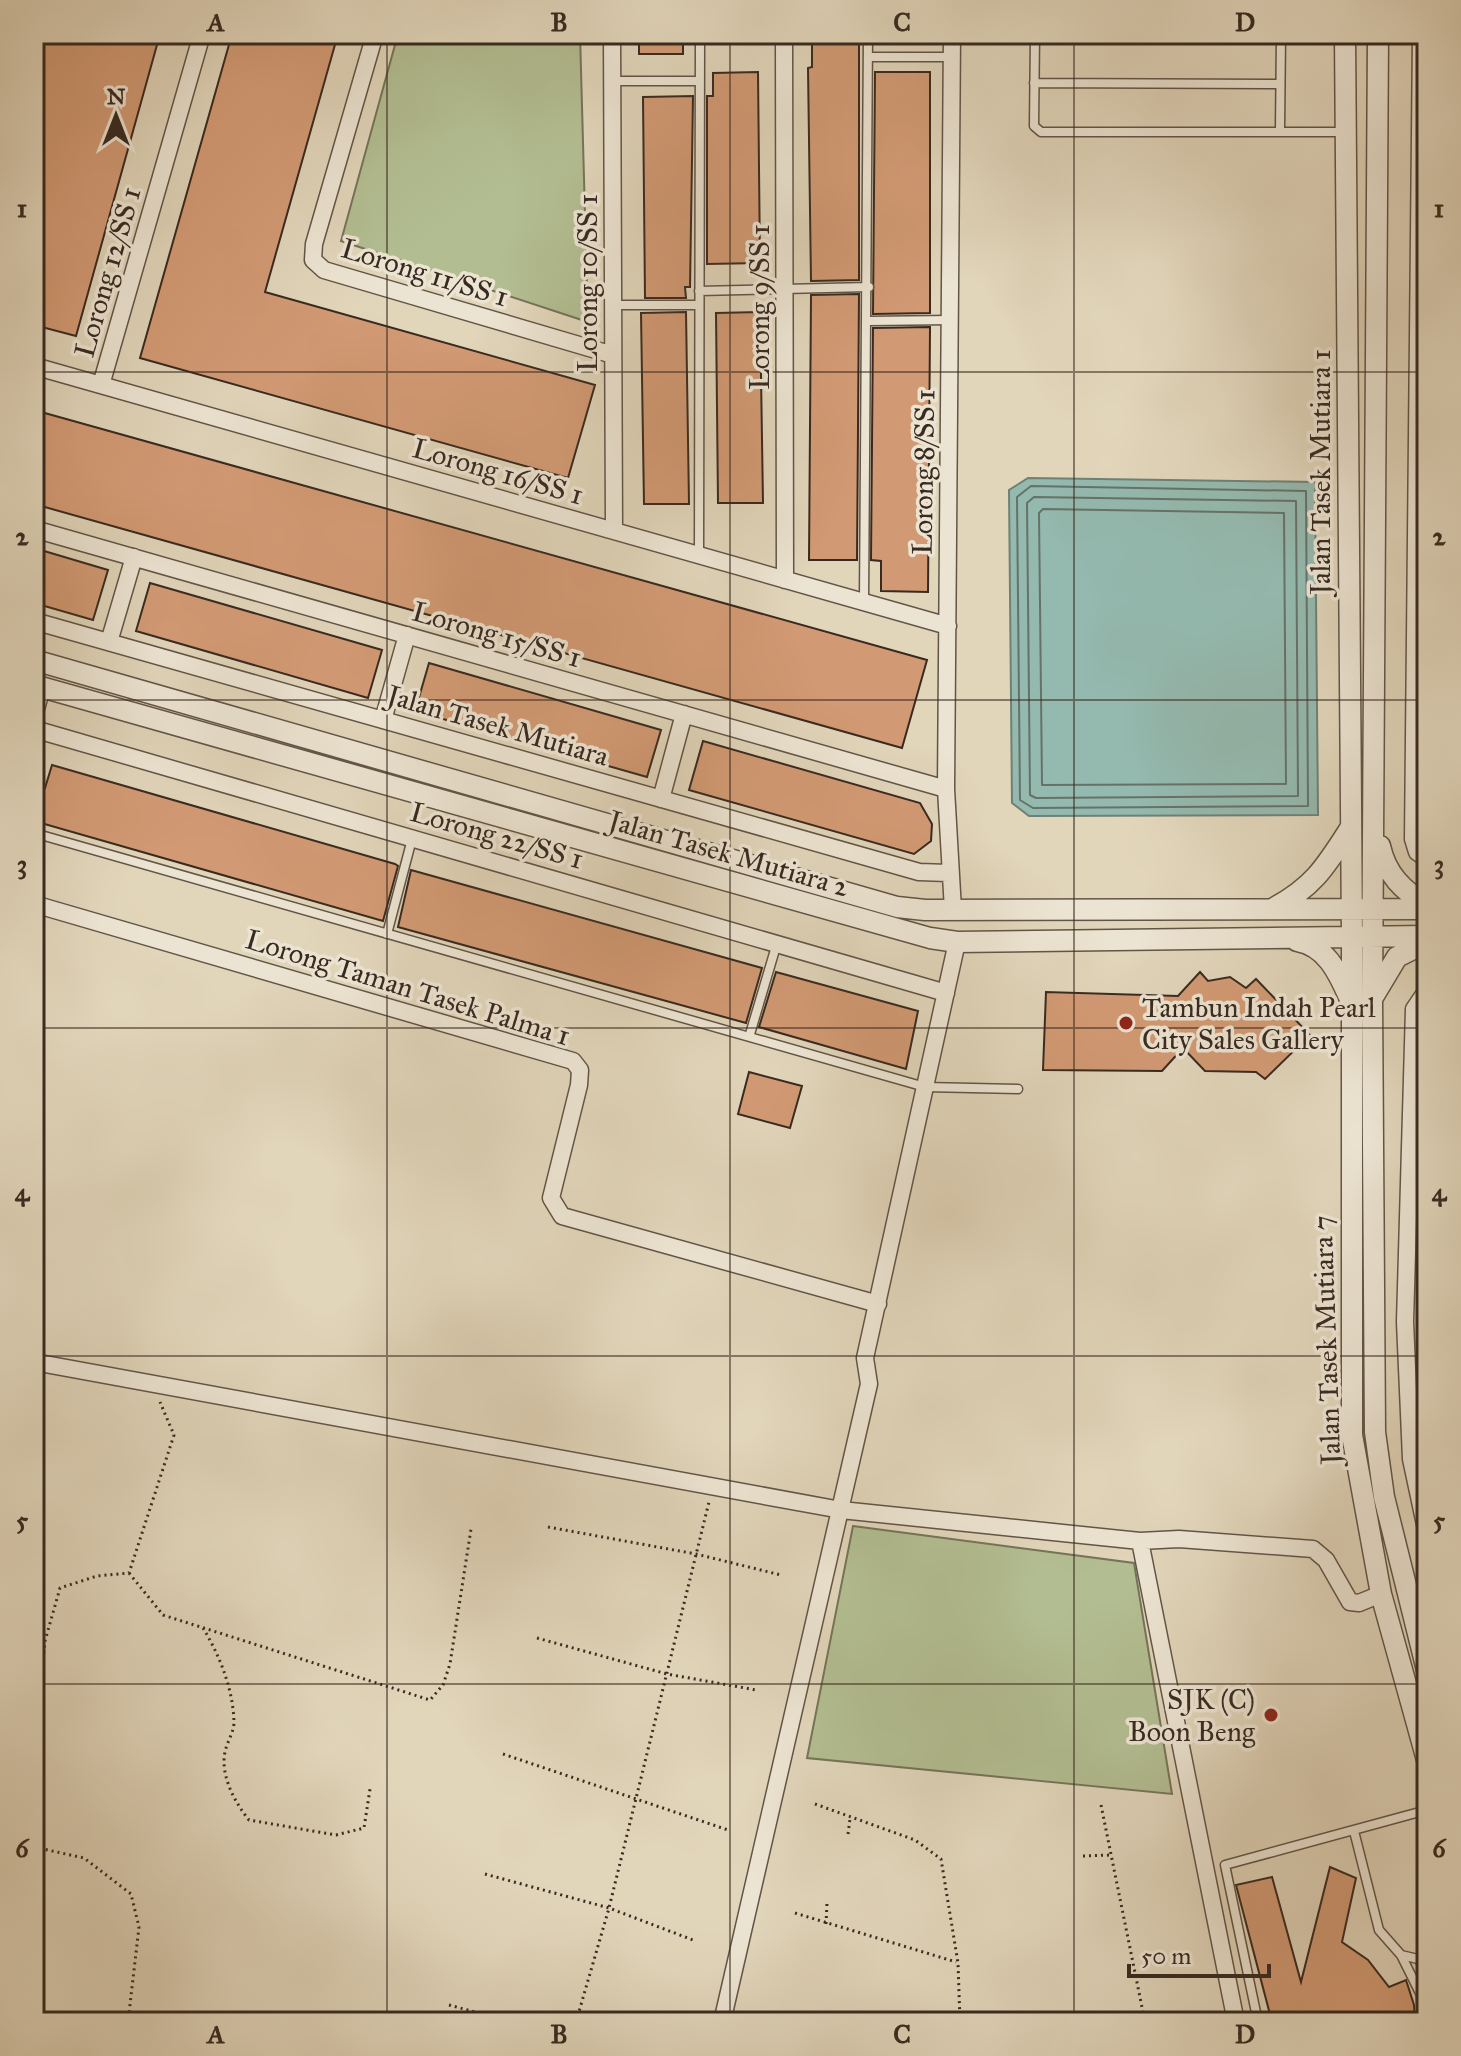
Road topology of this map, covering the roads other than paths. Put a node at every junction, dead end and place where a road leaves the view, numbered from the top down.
1 (202, 34) edge
2 (375, 34) edge
3 (612, 34) edge
4 (700, 34) edge
5 (784, 34) edge
6 (868, 34) edge
7 (952, 34) edge
8 (1035, 34) edge
9 (1281, 34) edge
10 (1345, 34) edge
11 (1378, 34) edge
12 (1421, 34) edge
13 (868, 57) junction
14 (952, 57) junction
15 (612, 81) junction
16 (700, 81) junction
17 (1034, 83) junction
18 (1280, 84) junction
19 (1424, 98) edge
20 (1280, 130) junction
21 (1345, 132) junction
22 (1424, 188) edge
23 (1423, 267) edge
24 (869, 287) junction
25 (785, 289) junction
26 (699, 291) junction
27 (613, 305) junction
28 (699, 305) junction
29 (951, 320) junction
30 (868, 321) junction
31 (1423, 352) edge
32 (613, 355) junction
33 (34, 366) edge
34 (101, 385) junction
35 (34, 529) edge
36 (614, 531) junction
37 (699, 555) junction
38 (134, 557) junction
39 (785, 580) junction
40 (864, 602) junction
41 (34, 621) edge
42 (948, 626) junction
43 (407, 635) junction
44 (109, 642) junction
45 (34, 660) edge
46 (38, 686) edge
47 (684, 714) junction
48 (34, 716) edge
49 (383, 720) junction
50 (34, 729) edge
51 (946, 789) junction
52 (661, 799) junction
53 (1351, 827) junction
54 (1375, 827) junction
55 (34, 833) edge
56 (412, 838) junction
57 (1427, 859) edge
58 (948, 873) junction
59 (34, 904) edge
60 (1427, 907) edge
61 (953, 910) junction
62 (1269, 910) junction
63 (1352, 910) junction
64 (1374, 910) junction
65 (387, 934) junction
66 (1352, 936) junction
67 (1374, 936) junction
68 (1427, 936) edge
69 (1274, 937) junction
70 (957, 942) junction
71 (1427, 942) edge
72 (777, 943) junction
73 (1427, 990) edge
74 (946, 993) junction
75 (1350, 1000) junction
76 (1372, 1000) junction
77 (750, 1034) junction
78 (925, 1087) junction
79 (1018, 1089) dead end
80 (878, 1304) junction
81 (34, 1362) edge
82 (841, 1510) junction
83 (1427, 1534) edge
84 (1140, 1541) junction
85 (1381, 1594) junction
86 (1424, 1649) edge
87 (1427, 1670) edge
88 (1427, 1760) edge
89 (1427, 1810) edge
90 (1354, 1831) junction
91 (1401, 1955) junction
92 (1427, 1969) edge
93 (722, 2022) edge
94 (1236, 2022) edge
95 (1258, 2022) edge
96 (1422, 2022) edge

1 - 34 street, Lorong 12/SS 1
2 - 32 street, Lorong 11/SS 1
3 - 15 street, Lorong 10/SS 1
4 - 16 lane
5 - 25 street, Lorong 9/SS 1
6 - 13 lane
7 - 14 street, Lorong 8/SS 1
8 - 17 lane
9 - 18 lane
10 - 21 street, Jalan Tasek Mutiara 1
11 - 54 street, Jalan Tasek Mutiara 1
12 - 19 street
13 - 14 lane
13 - 24 lane
14 - 29 street, Lorong 8/SS 1
15 - 16 lane
15 - 27 street, Lorong 10/SS 1
16 - 26 lane
17 - 18 lane
17 - 20 lane
18 - 20 lane
19 - 22 street
20 - 21 lane
21 - 53 street, Jalan Tasek Mutiara 1
22 - 23 street
23 - 31 street
24 - 25 lane
24 - 30 lane
25 - 26 lane
25 - 39 street, Lorong 9/SS 1
26 - 28 lane
27 - 28 lane
27 - 32 street, Lorong 10/SS 1
28 - 37 lane
29 - 30 lane
29 - 42 street, Lorong 8/SS 1
30 - 40 lane
31 - 57 street
32 - 36 street, Lorong 10/SS 1
33 - 34 street, Lorong 16/SS 1
34 - 36 street, Lorong 16/SS 1
35 - 38 street, Lorong 15/SS 1
36 - 37 street, Lorong 16/SS 1
37 - 39 street, Lorong 16/SS 1
38 - 43 street, Lorong 15/SS 1
38 - 44 street
39 - 40 street, Lorong 16/SS 1
40 - 42 street, Lorong 16/SS 1
41 - 44 street, Jalan Tasek Mutiara
42 - 51 street, Lorong 8/SS 1
43 - 47 street, Lorong 15/SS 1
43 - 49 street
44 - 49 street, Jalan Tasek Mutiara
45 - 61 street, Jalan Tasek Mutiara 2
46 - 48 street
46 - 70 street, Jalan Tasek Mutiara 2
47 - 51 street, Lorong 15/SS 1
47 - 52 street
49 - 52 street, Jalan Tasek Mutiara
50 - 56 street, Lorong 22/SS 1
51 - 58 street, Lorong 8/SS 1
52 - 58 street, Jalan Tasek Mutiara
53 - 62 street
53 - 63 street, Jalan Tasek Mutiara 1
54 - 60 street
54 - 64 street, Jalan Tasek Mutiara 1
55 - 65 lane
56 - 65 lane
56 - 72 street, Lorong 22/SS 1
58 - 61 street, Lorong 8/SS 1
59 - 80 street, Lorong Taman Tasek Palma 1
60 - 64 street, Jalan Tasek Mutiara 2
61 - 62 street, Jalan Tasek Mutiara 2
62 - 63 street, Jalan Tasek Mutiara 2
63 - 64 street, Jalan Tasek Mutiara 2
63 - 66 street, Jalan Tasek Mutiara 7
64 - 67 street, Jalan Tasek Mutiara 7
65 - 77 lane
66 - 67 street, Jalan Tasek Mutiara 2
66 - 69 street, Jalan Tasek Mutiara 2
66 - 75 street, Jalan Tasek Mutiara 7
67 - 68 street, Jalan Tasek Mutiara 2
67 - 76 street, Jalan Tasek Mutiara 7
69 - 70 street, Jalan Tasek Mutiara 2
69 - 75 street
70 - 74 street
71 - 76 street
72 - 74 street, Lorong 22/SS 1
72 - 77 lane
73 - 83 street
74 - 78 street
75 - 85 street, Jalan Tasek Mutiara 7
76 - 86 street, Jalan Tasek Mutiara 7
77 - 78 lane
78 - 79 lane
78 - 80 street
80 - 82 street
81 - 82 street
82 - 84 street
82 - 93 street
84 - 85 street
84 - 94 street
85 - 88 street, Jalan Tasek Mutiara 7
86 - 87 street, Jalan Tasek Mutiara 7
89 - 90 lane
90 - 91 lane
90 - 95 lane
91 - 92 lane
91 - 96 lane

